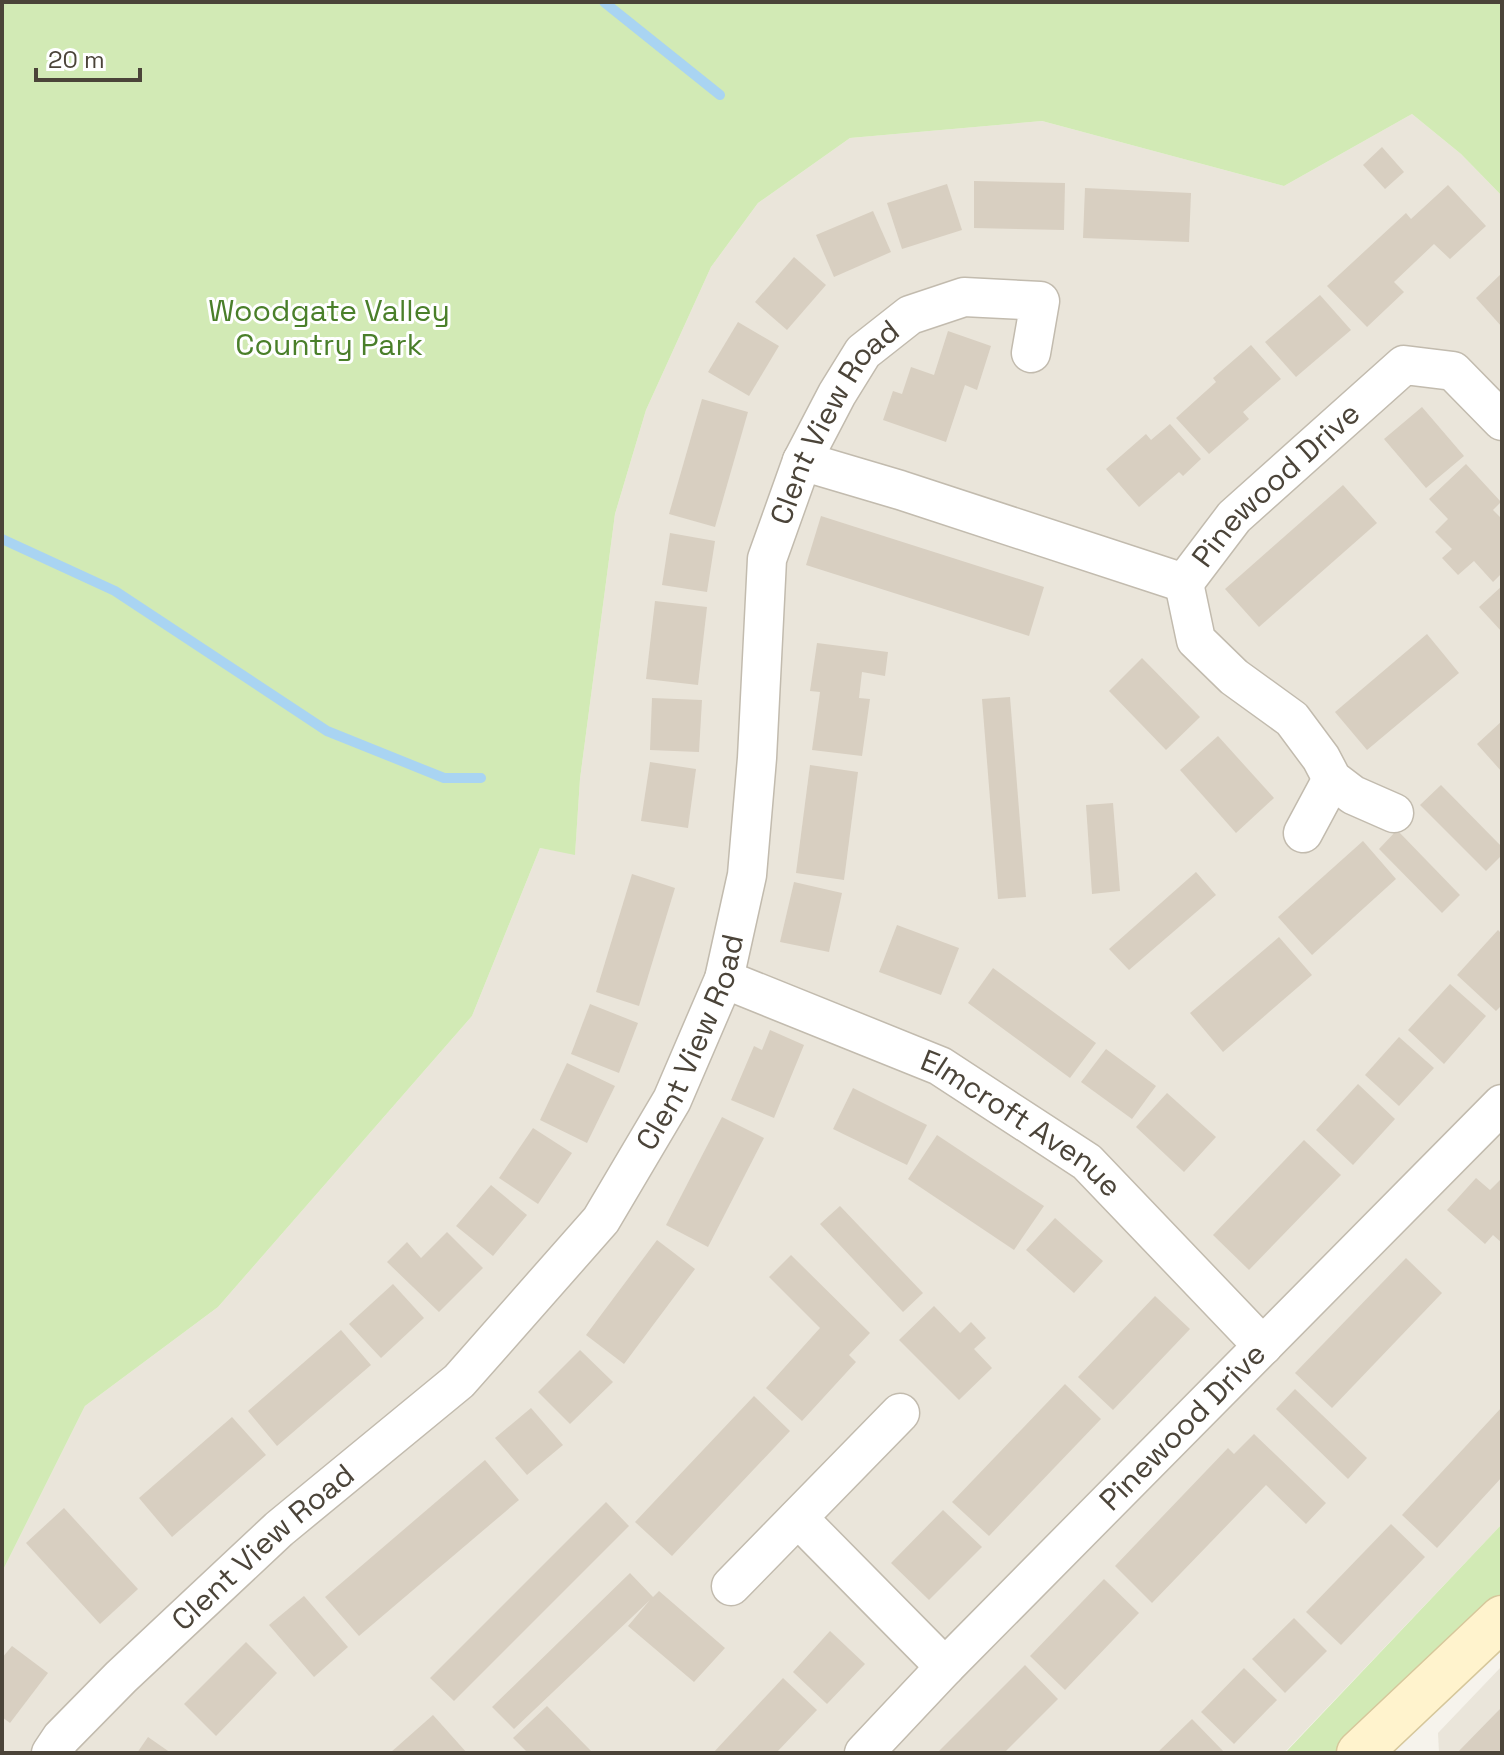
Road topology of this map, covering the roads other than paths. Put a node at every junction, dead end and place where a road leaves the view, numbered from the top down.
1 (1031, 353) dead end
2 (1502, 421) edge
3 (802, 461) junction
4 (1184, 583) junction
5 (1332, 779) junction
6 (1394, 813) dead end
7 (1303, 833) dead end
8 (724, 979) junction
9 (1502, 1104) edge
10 (1263, 1346) junction
11 (900, 1413) dead end
12 (798, 1518) junction
13 (731, 1586) dead end
14 (1502, 1618) edge
15 (945, 1667) junction
16 (51, 1753) edge
17 (864, 1753) edge
18 (1359, 1753) edge

1 - 3 street, Clent View Road
2 - 4 street, Pinewood Drive
3 - 4 street, Pinewood Drive
3 - 8 street, Clent View Road
4 - 5 street
5 - 6 street
5 - 7 street
8 - 10 street, Elmcroft Avenue
8 - 16 street, Clent View Road
9 - 10 street, Pinewood Drive
10 - 15 street, Pinewood Drive
11 - 12 street
12 - 13 street
12 - 15 street
14 - 18 street
15 - 17 street, Pinewood Drive

